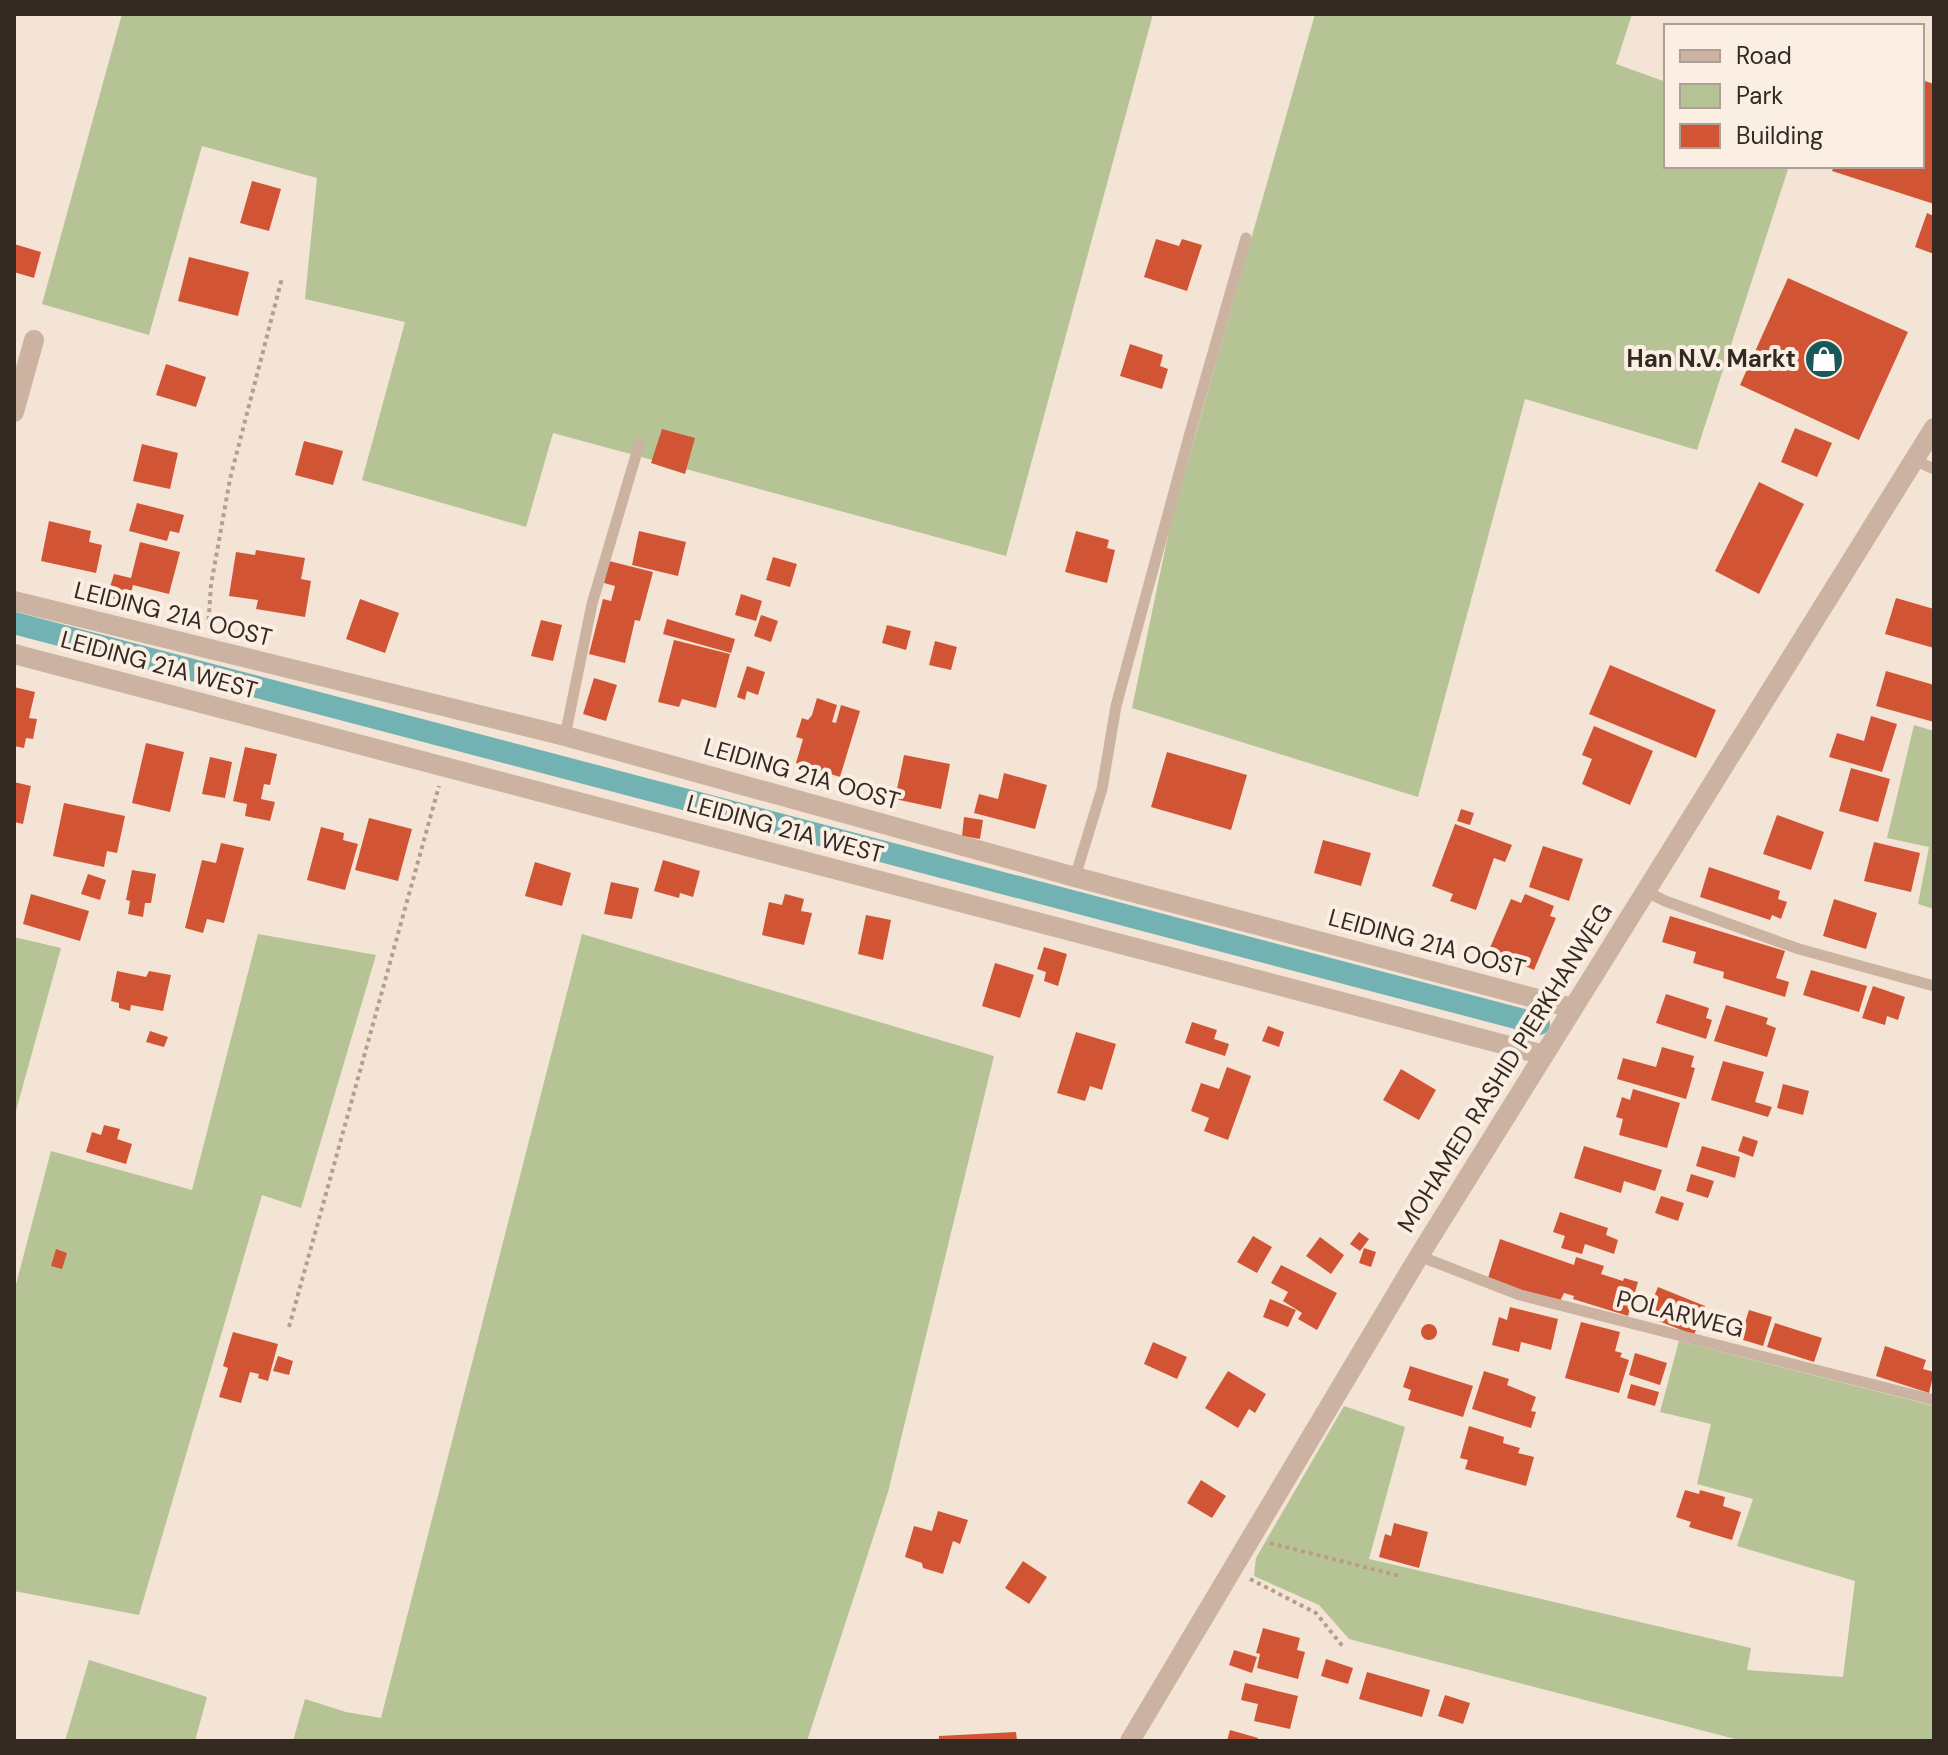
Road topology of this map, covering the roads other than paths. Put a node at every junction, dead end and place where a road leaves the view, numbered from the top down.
1 (1246, 238) dead end
2 (34, 340) dead end
3 (14, 412) edge
4 (1934, 428) edge
5 (639, 445) dead end
6 (1914, 460) junction
7 (1934, 469) edge
8 (14, 601) edge
9 (14, 654) edge
10 (565, 736) junction
11 (1075, 877) junction
12 (1645, 891) junction
13 (1934, 986) edge
14 (1572, 1008) junction
15 (1544, 1055) junction
16 (1419, 1256) junction
17 (1934, 1400) edge
18 (1130, 1741) edge

1 - 11 lane
2 - 3 street
4 - 6 street, MOHAMED RASHID PIERKHANWEG
5 - 10 lane
6 - 7 lane
6 - 12 street, MOHAMED RASHID PIERKHANWEG
8 - 10 street, LEIDING 21A OOST
9 - 15 street, LEIDING 21A WEST
10 - 11 street, LEIDING 21A OOST
11 - 14 street, LEIDING 21A OOST
12 - 13 lane
12 - 14 street, MOHAMED RASHID PIERKHANWEG
14 - 15 street, MOHAMED RASHID PIERKHANWEG
15 - 16 street, MOHAMED RASHID PIERKHANWEG
16 - 17 lane, POLARWEG
16 - 18 street, MOHAMED RASHID PIERKHANWEG

